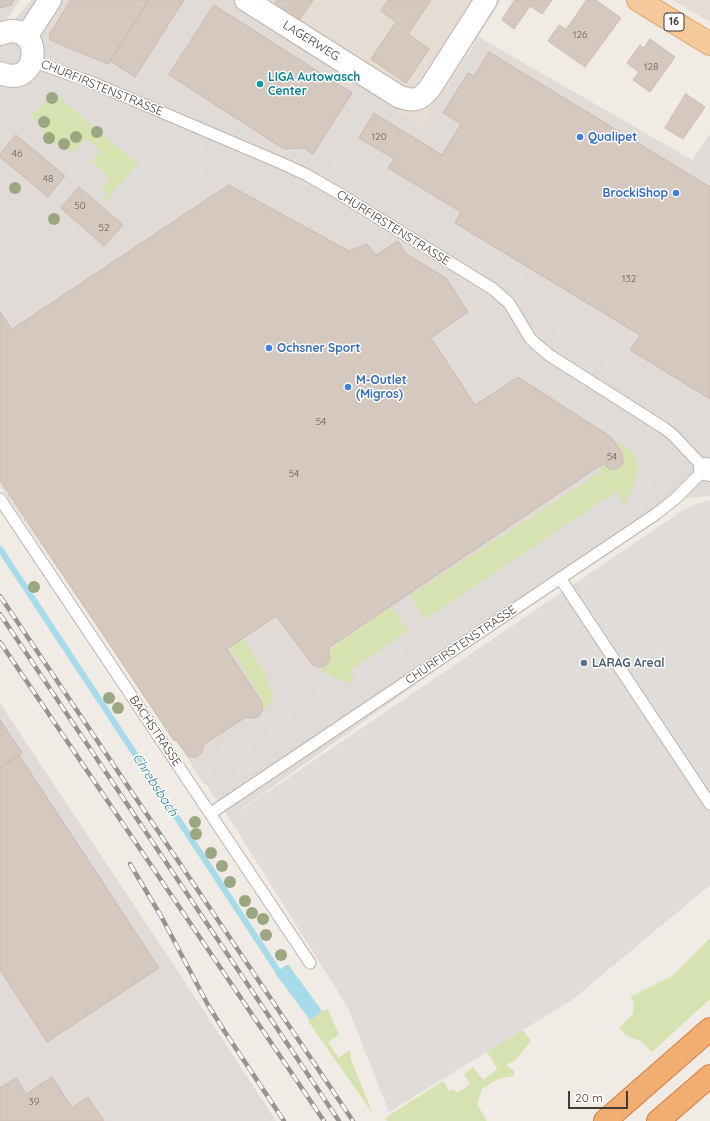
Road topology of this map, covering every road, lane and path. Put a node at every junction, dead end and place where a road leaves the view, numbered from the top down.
1 (50, 0) edge
2 (246, 0) edge
3 (486, 0) edge
4 (638, 0) edge
5 (0, 34) edge
6 (26, 37) junction
7 (710, 44) edge
8 (32, 61) junction
9 (0, 73) edge
10 (707, 469) edge
11 (0, 499) edge
12 (560, 578) junction
13 (710, 804) edge
14 (211, 813) junction
15 (310, 963) dead end
16 (710, 1029) edge
17 (710, 1076) edge
18 (606, 1121) edge
19 (658, 1121) edge

1 - 6 street
2 - 3 street, LAGERWEG
4 - 7 main road, 16
5 - 6 street
6 - 8 street
8 - 9 street
8 - 10 lane, CHURFIRSTENSTRASSE
10 - 12 lane, CHURFIRSTENSTRASSE
11 - 14 lane, BACHSTRASSE
12 - 13 lane
12 - 14 lane, CHURFIRSTENSTRASSE
14 - 15 lane, BACHSTRASSE
16 - 18 highway
17 - 19 highway

